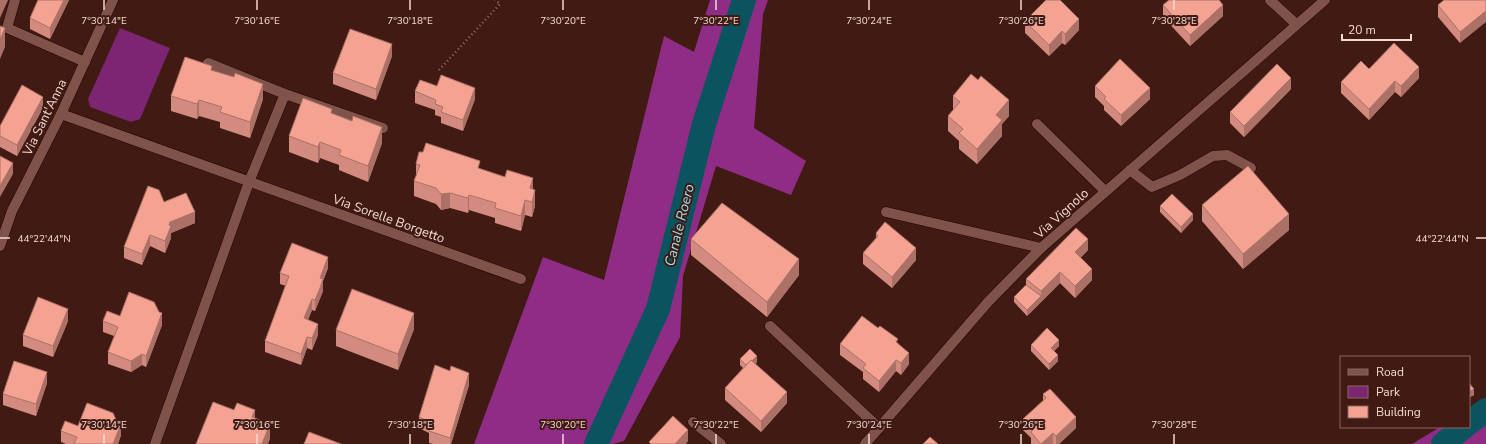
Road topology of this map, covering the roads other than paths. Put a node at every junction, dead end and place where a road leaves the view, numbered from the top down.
1 (15, 0) edge
2 (113, 0) edge
3 (1270, 0) edge
4 (1325, 0) edge
5 (1296, 24) junction
6 (85, 62) junction
7 (208, 63) edge
8 (285, 94) junction
9 (61, 114) junction
10 (1037, 124) dead end
11 (384, 128) dead end
12 (1251, 168) edge
13 (1130, 170) junction
14 (249, 182) junction
15 (1105, 191) junction
16 (886, 212) dead end
17 (0, 246) edge
18 (1041, 248) junction
19 (520, 279) dead end
20 (770, 326) dead end
21 (693, 422) dead end
22 (879, 428) junction
23 (155, 444) edge
24 (721, 444) edge
25 (865, 444) edge

1 - 6 street
2 - 6 street, Via Sant'Anna
3 - 5 street
4 - 5 street, Via Vignolo
5 - 13 street, Via Vignolo
6 - 9 street, Via Sant'Anna
7 - 8 street
8 - 11 street
8 - 14 street
9 - 14 street, Via Sorelle Borgetto
9 - 17 street, Via Sant'Anna
10 - 15 street
12 - 13 street
13 - 15 street, Via Vignolo
14 - 19 street, Via Sorelle Borgetto
14 - 23 street
15 - 18 street, Via Vignolo
16 - 18 street
18 - 22 street, Via Vignolo
20 - 22 street
21 - 24 street
22 - 25 street, Via Vignolo

